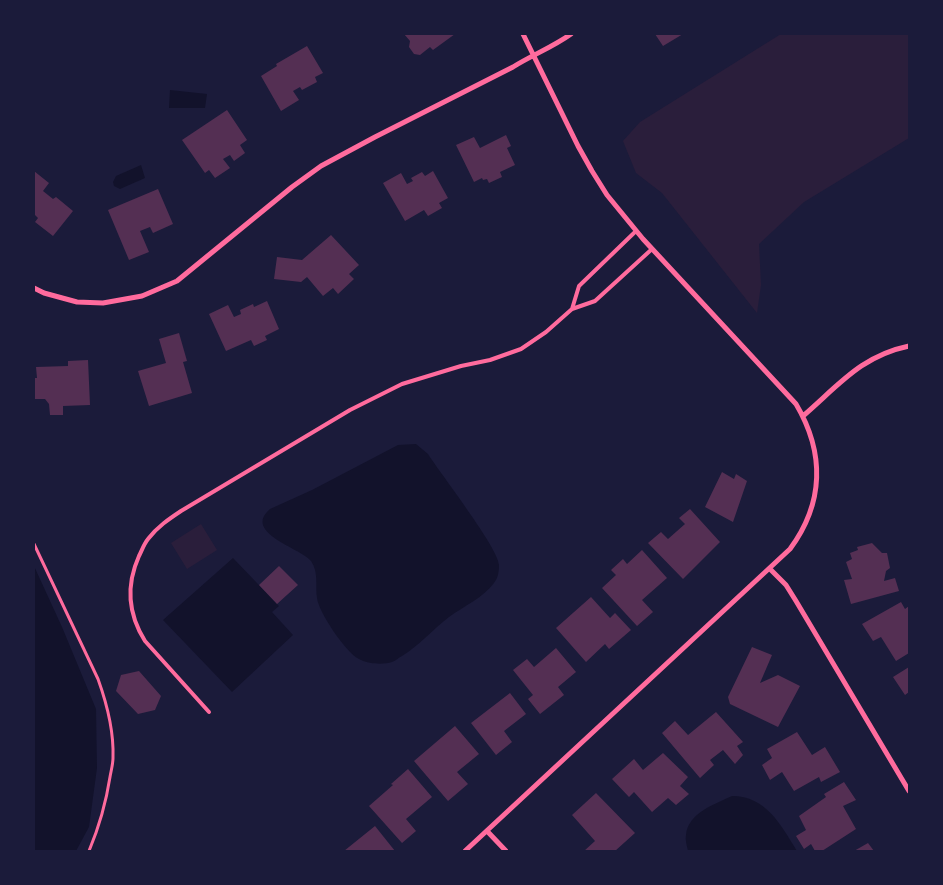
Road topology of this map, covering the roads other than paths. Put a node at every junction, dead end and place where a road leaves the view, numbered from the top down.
1 (523, 34) edge
2 (571, 34) edge
3 (532, 55) junction
4 (636, 231) junction
5 (652, 249) junction
6 (34, 288) edge
7 (572, 309) junction
8 (909, 346) edge
9 (803, 416) junction
10 (770, 569) junction
11 (209, 712) dead end
12 (909, 791) edge
13 (487, 831) junction
14 (465, 851) edge
15 (506, 851) edge

1 - 3 street
2 - 3 street
3 - 4 street
3 - 6 street
4 - 5 street
4 - 7 lane
5 - 7 lane
5 - 9 street
7 - 11 lane
8 - 9 street
9 - 10 street
10 - 12 street
10 - 13 street
13 - 14 street
13 - 15 street

